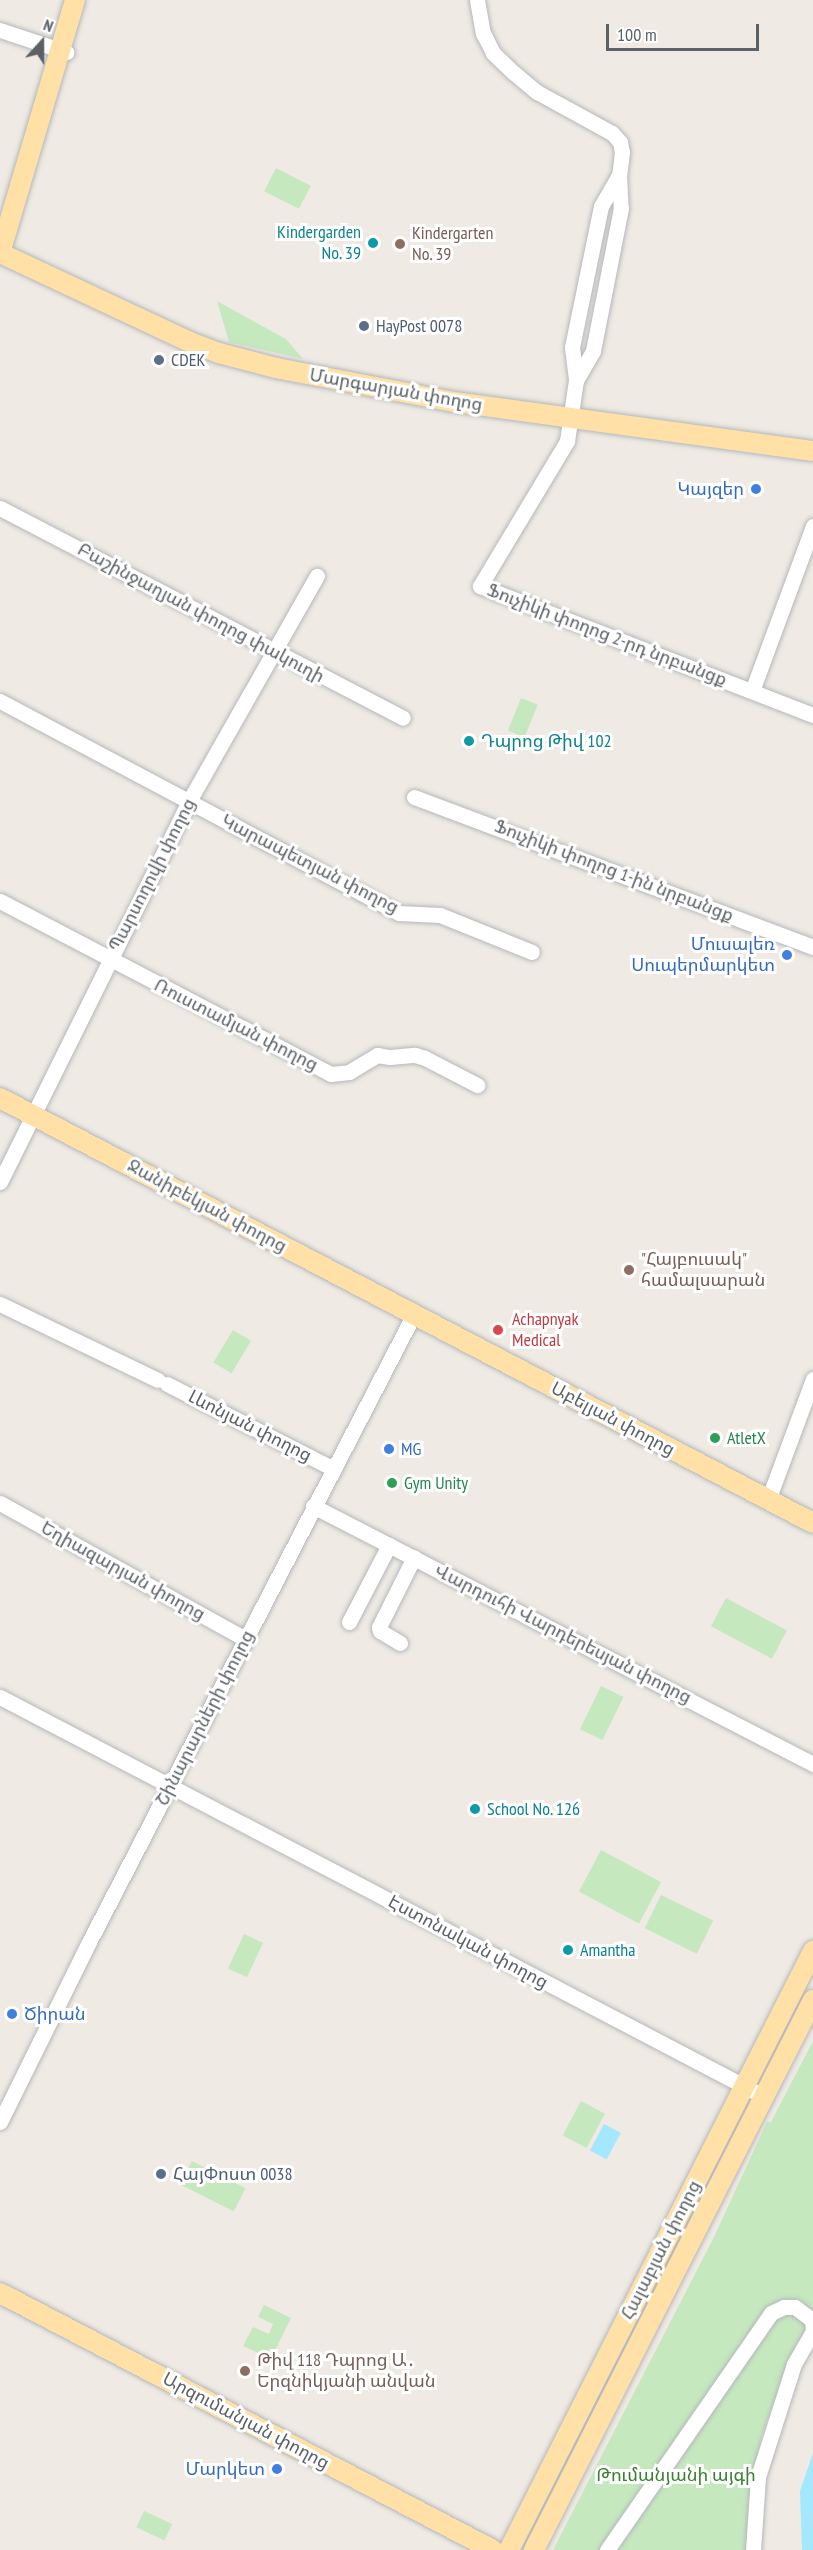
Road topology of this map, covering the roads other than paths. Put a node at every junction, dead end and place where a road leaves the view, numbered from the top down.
1 (75, 0) edge
2 (82, 0) edge
3 (477, 0) edge
4 (0, 30) edge
5 (63, 51) junction
6 (619, 175) junction
7 (592, 252) junction
8 (1, 254) edge
9 (612, 255) junction
10 (572, 347) junction
11 (593, 351) junction
12 (576, 380) junction
13 (571, 416) junction
14 (813, 449) edge
15 (0, 508) edge
16 (813, 526) edge
17 (317, 576) dead end
18 (274, 651) junction
19 (752, 691) junction
20 (0, 701) edge
21 (813, 715) edge
22 (402, 718) dead end
23 (414, 797) dead end
24 (189, 801) junction
25 (0, 901) edge
26 (813, 947) edge
27 (532, 952) dead end
28 (109, 960) junction
29 (477, 1085) dead end
30 (0, 1098) edge
31 (34, 1116) junction
32 (0, 1182) edge
33 (0, 1304) edge
34 (414, 1314) junction
35 (813, 1379) edge
36 (332, 1468) junction
37 (768, 1500) junction
38 (0, 1503) edge
39 (313, 1506) junction
40 (813, 1523) edge
41 (389, 1545) junction
42 (414, 1557) junction
43 (350, 1622) dead end
44 (245, 1639) junction
45 (400, 1643) dead end
46 (0, 1697) edge
47 (813, 1764) edge
48 (171, 1786) junction
49 (813, 1951) edge
50 (813, 2000) edge
51 (743, 2086) junction
52 (765, 2097) junction
53 (0, 2122) edge
54 (0, 2293) edge
55 (493, 2550) edge
56 (509, 2550) edge
57 (534, 2550) edge
58 (608, 2550) edge
59 (753, 2550) edge

1 - 5 main road
2 - 5 main road
3 - 6 street
4 - 5 street
5 - 8 main road
6 - 7 street
6 - 9 street
7 - 9 street
7 - 10 street
8 - 13 main road, Մարգարյան փողոց
9 - 11 street
10 - 11 street
10 - 12 street
11 - 12 street
12 - 13 street
13 - 14 main road, Մարգարյան փողոց
13 - 19 street, Ֆուչիկի փողոց 2-րդ նրբանցք
15 - 18 street, Բաշինջաղյան փողոց փակուղի
16 - 19 street
17 - 18 street, Պարսողովի փողոց
18 - 22 street, Բաշինջաղյան փողոց փակուղի
18 - 24 street, Պարսողովի փողոց
19 - 21 street, Ֆուչիկի փողոց 2-րդ նրբանցք
20 - 24 street, Կարապետյան փողոց
23 - 26 street, Ֆուչիկի փողոց 1-ին նրբանցք
24 - 27 street, Կարապետյան փողոց
24 - 28 street, Պարսողովի փողոց
25 - 28 street, Ռուստամյան փողոց
28 - 29 street, Ռուստամյան փողոց
28 - 31 street, Պարսողովի փողոց
30 - 31 main road, Ջանիբեկյան փողոց
31 - 32 street, Պարսողովի փողոց
31 - 34 main road, Ջանիբեկյան փողոց
33 - 36 street, Լևոնյան փողոց
34 - 36 street, Շինարարների փողոց
34 - 37 main road, Աբելյան փողոց
35 - 37 street
36 - 39 street, Շինարարների փողոց
37 - 40 main road, Աբելյան փողոց
38 - 44 street, Եղիազարյան փողոց
39 - 41 street, Վարդուհի Վարդերեսյան փողոց
39 - 44 street, Շինարարների փողոց
41 - 42 street, Վարդուհի Վարդերեսյան փողոց
41 - 43 street
42 - 45 street
42 - 47 street, Վարդուհի Վարդերեսյան փողոց
44 - 48 street, Շինարարների փողոց
46 - 48 street, Էստոնական փողոց
48 - 51 street, Էստոնական փողոց
48 - 53 street, Շինարարների փողոց
49 - 51 main road, Հալաբյան փողոց
50 - 52 main road, Հալաբյան փողոց
51 - 52 street, Էստոնական փողոց
51 - 56 main road, Հալաբյան փողոց
52 - 57 main road, Հալաբյան փողոց
54 - 55 main road, Արզումանյան փողոց
58 - 59 street

